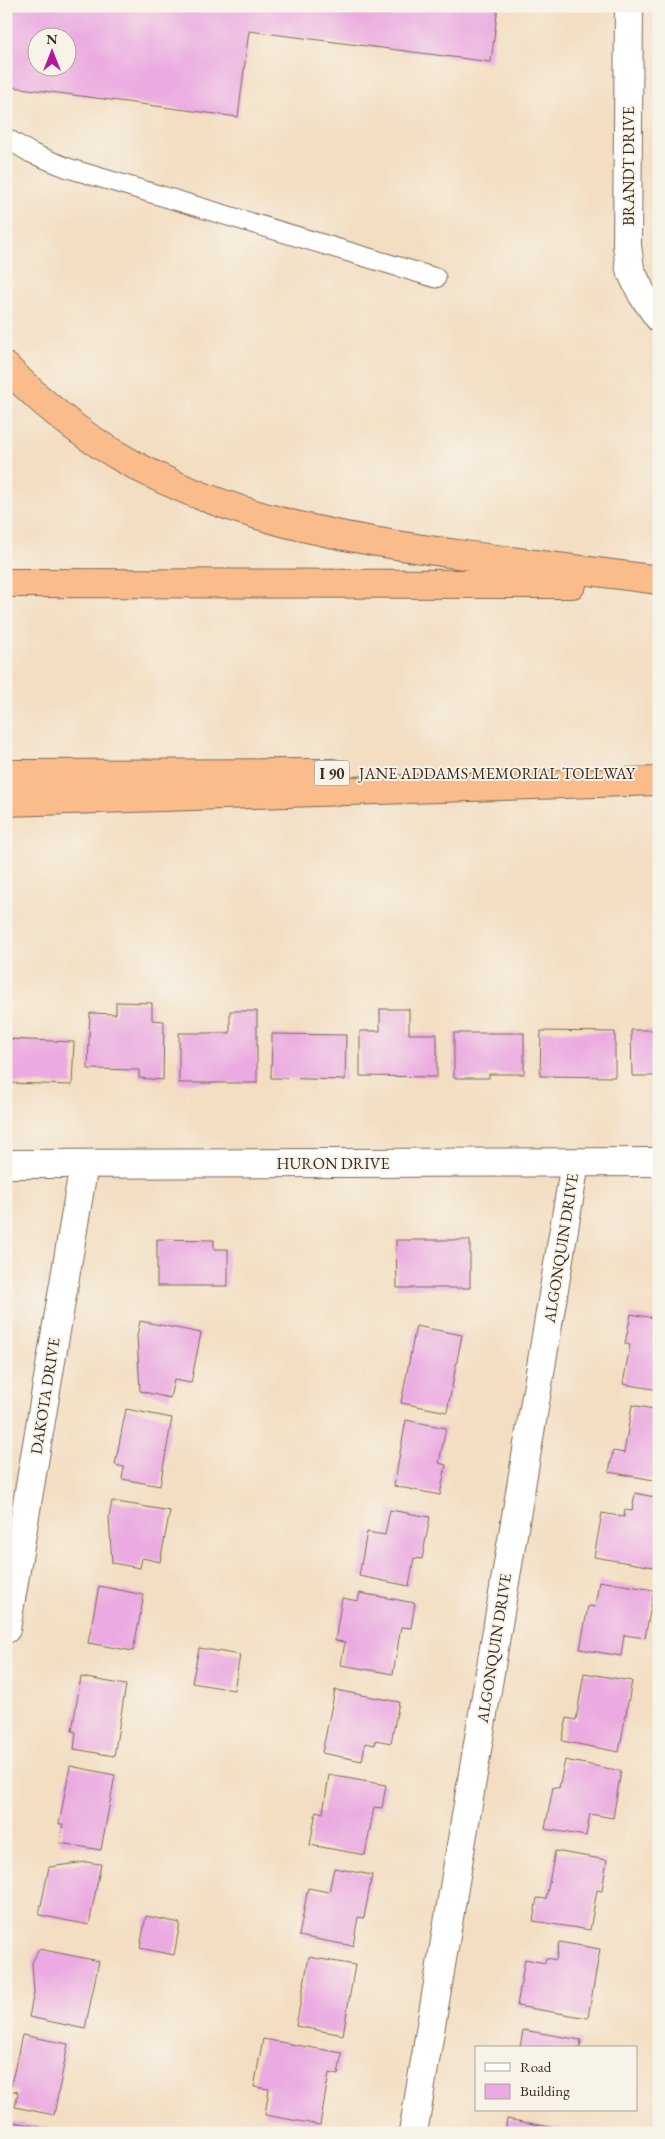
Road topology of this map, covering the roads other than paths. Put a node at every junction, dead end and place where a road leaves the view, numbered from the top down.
1 (629, 6) edge
2 (6, 138) edge
3 (436, 278) dead end
4 (659, 318) edge
5 (6, 367) edge
6 (659, 580) edge
7 (6, 583) edge
8 (659, 584) edge
9 (659, 772) edge
10 (6, 774) edge
11 (659, 781) edge
12 (6, 802) edge
13 (659, 1162) edge
14 (575, 1163) junction
15 (6, 1164) edge
16 (84, 1164) junction
17 (6, 1628) edge
18 (413, 2133) edge

1 - 4 street, BRANDT DRIVE
2 - 3 lane
5 - 6 highway
7 - 8 highway
9 - 10 highway, JANE ADDAMS MEMORIAL TOLLWAY / I 90
11 - 12 highway
13 - 14 street, HURON DRIVE
14 - 16 street, HURON DRIVE
14 - 18 street, ALGONQUIN DRIVE
15 - 16 street, HURON DRIVE
16 - 17 street, DAKOTA DRIVE

